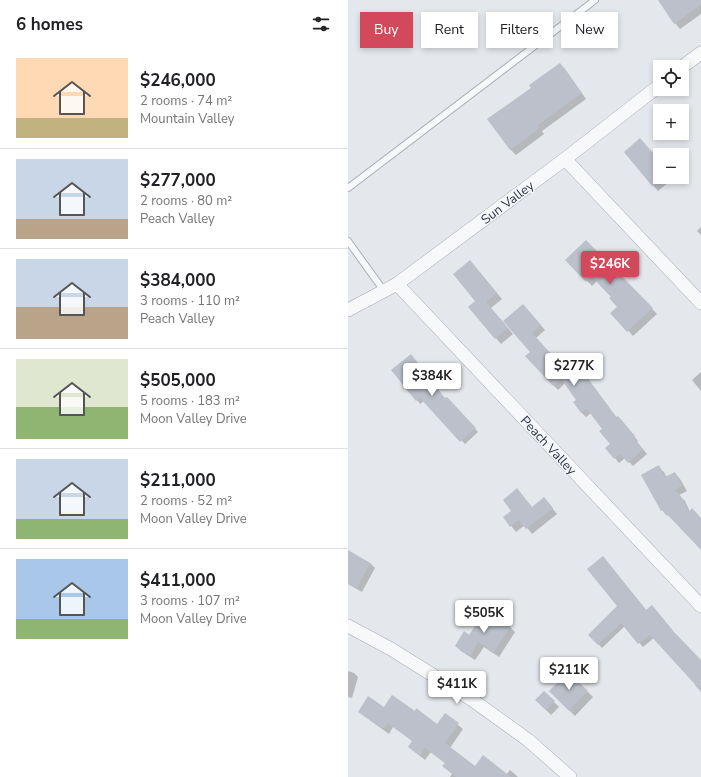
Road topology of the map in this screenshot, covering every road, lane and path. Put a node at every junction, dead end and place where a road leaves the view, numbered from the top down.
1 (595, 0) edge
2 (701, 53) edge
3 (689, 62) edge
4 (653, 90) edge
5 (565, 159) junction
6 (348, 188) edge
7 (348, 241) edge
8 (397, 284) junction
9 (384, 291) junction
10 (701, 303) edge
11 (348, 310) edge
12 (701, 606) edge
13 (348, 626) edge
14 (570, 777) edge

1 - 6 lane
2 - 3 street
4 - 5 street, Sun Valley
5 - 8 street, Sun Valley
5 - 10 street
7 - 9 lane
8 - 9 street, Sun Valley
8 - 12 street, Peach Valley
9 - 11 street, Sun Valley
13 - 14 street

